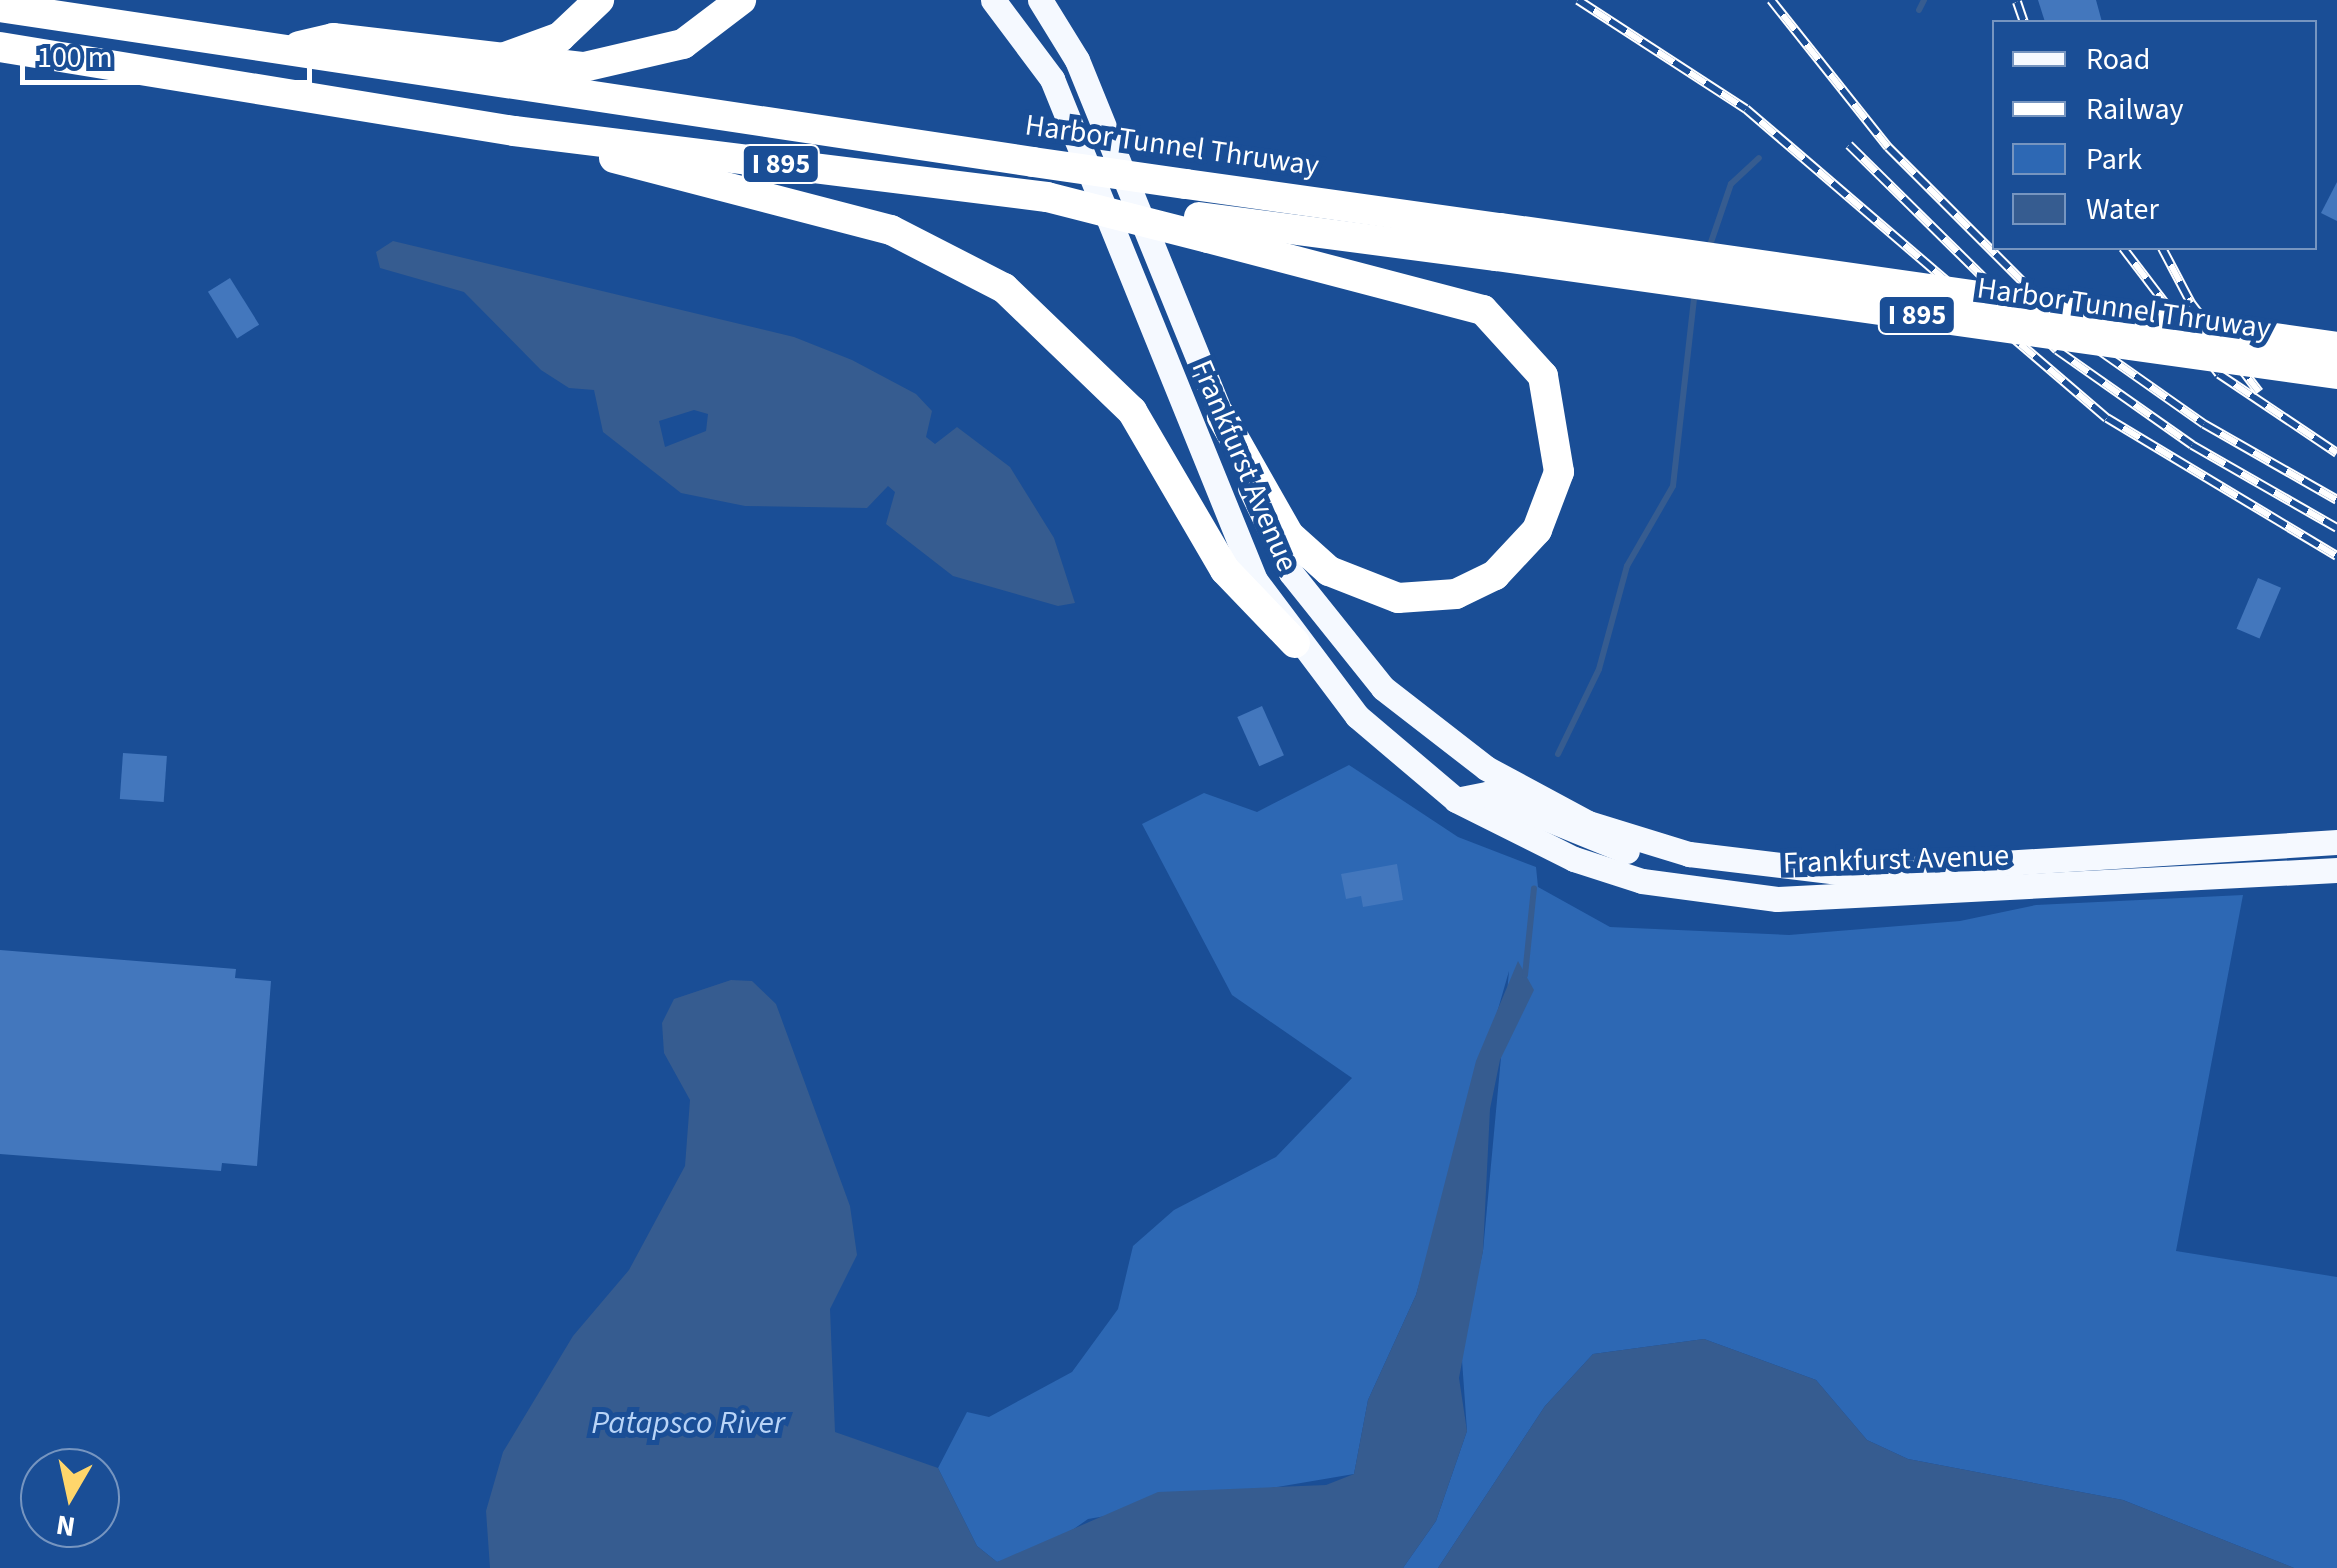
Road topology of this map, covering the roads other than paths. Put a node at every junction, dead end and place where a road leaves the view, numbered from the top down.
1 (599, 0) edge
2 (741, 0) edge
3 (993, 0) edge
4 (1014, 0) edge
5 (1040, 0) edge
6 (1056, 0) edge
7 (0, 7) edge
8 (0, 47) edge
9 (1077, 60) junction
10 (493, 61) junction
11 (454, 68) junction
12 (1052, 79) junction
13 (514, 130) junction
14 (1204, 227) junction
15 (1499, 242) junction
16 (2337, 347) edge
17 (2337, 374) edge
18 (1222, 417) junction
19 (1295, 643) junction
20 (1429, 728) junction
21 (1456, 800) junction
22 (2337, 842) edge
23 (1689, 854) junction
24 (2337, 870) edge

1 - 10 highway
2 - 10 highway
3 - 12 main road, Frankfurst Avenue
4 - 12 main road
5 - 9 main road, Frankfurst Avenue
6 - 9 main road
7 - 11 highway
8 - 13 highway, I 895
9 - 18 main road, Frankfurst Avenue
10 - 11 highway
11 - 15 highway, Harbor Tunnel Thruway / I 895, bridge
12 - 19 main road, Frankfurst Avenue
13 - 14 highway, I 895, bridge
13 - 19 highway
14 - 15 highway, Harbor Tunnel Thruway / I 895
14 - 18 highway
15 - 16 highway, Harbor Tunnel Thruway / I 895, bridge
15 - 17 highway, Harbor Tunnel Thruway / I 895, bridge
18 - 20 main road, Frankfurst Avenue
19 - 21 main road, Frankfurst Avenue
20 - 21 main road
20 - 23 main road, Frankfurst Avenue
21 - 23 main road
21 - 24 main road, Frankfurst Avenue
22 - 23 main road, Frankfurst Avenue

